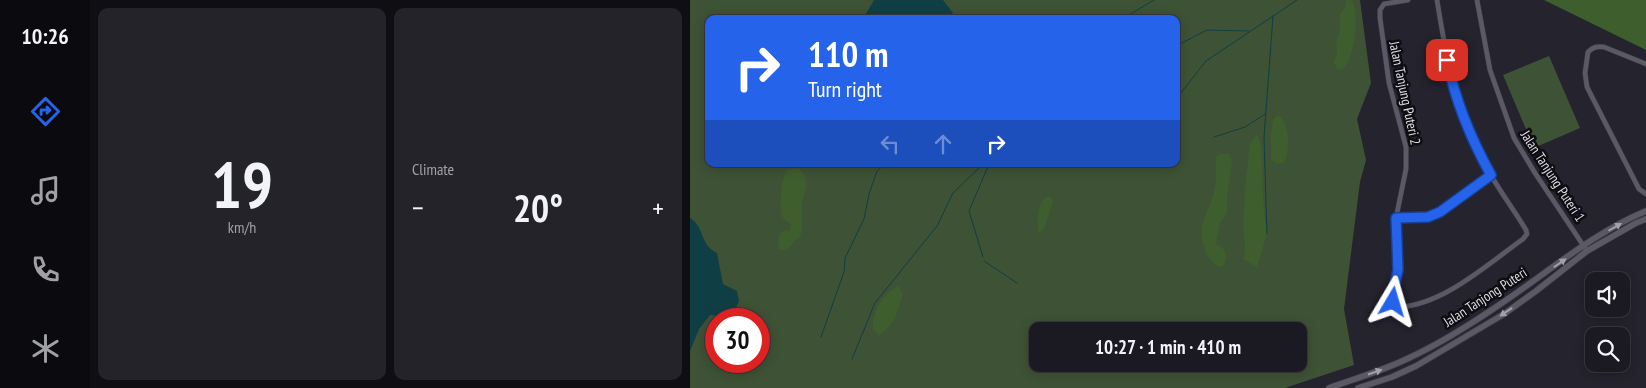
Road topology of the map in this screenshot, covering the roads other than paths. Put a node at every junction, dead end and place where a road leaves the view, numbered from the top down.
1 (1408, 0) edge
2 (1437, 0) edge
3 (1477, 0) edge
4 (1646, 64) edge
5 (1491, 175) junction
6 (1646, 194) edge
7 (1646, 211) edge
8 (1396, 218) junction
9 (1646, 219) edge
10 (1586, 248) junction
11 (1329, 388) edge
12 (1358, 388) edge

1 - 8 street, Jalan Tanjung Puteri 2
2 - 5 street
3 - 10 street, Jalan Tanjung Puteri 1
4 - 6 street
5 - 8 street
5 - 8 street, Jalan Tanjung Puteri 2
10 -> 7 street, Jalan Tanjong Puteri
9 - 10 street, Jalan Tanjong Puteri
11 -> 10 street, Jalan Tanjong Puteri
10 -> 12 street, Jalan Tanjong Puteri

